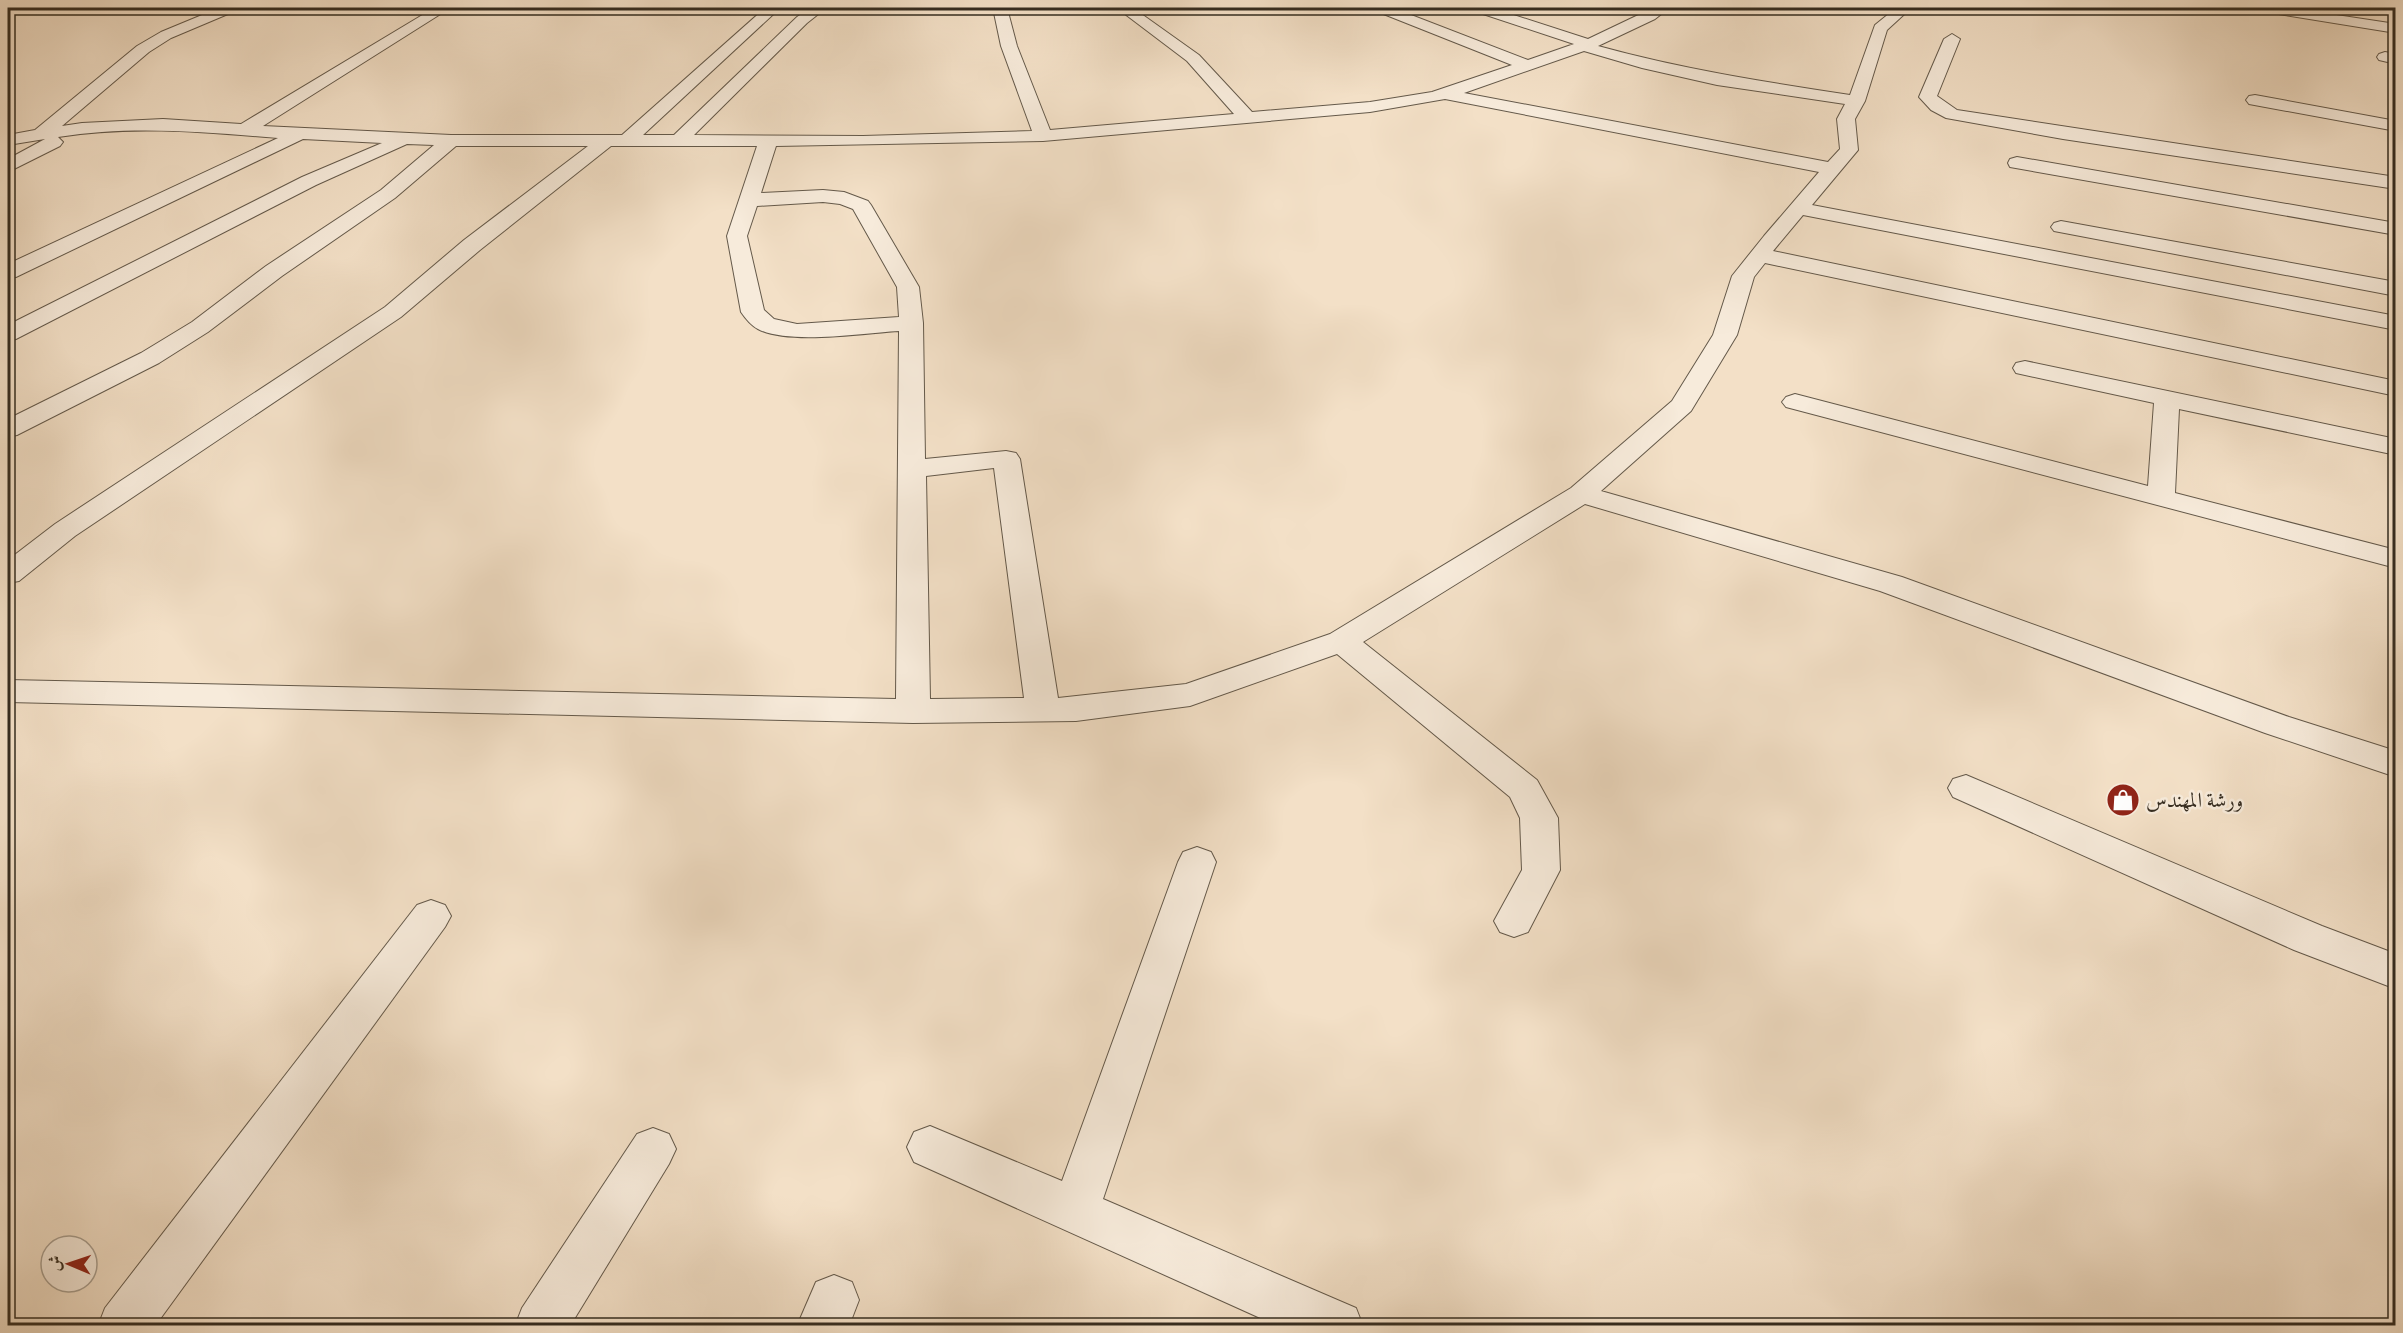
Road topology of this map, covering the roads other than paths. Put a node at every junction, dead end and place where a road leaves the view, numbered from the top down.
1 (230, 8) edge
2 (443, 8) edge
3 (773, 8) edge
4 (819, 8) edge
5 (1000, 8) edge
6 (1124, 8) edge
7 (1381, 8) edge
8 (1479, 8) edge
9 (1662, 8) edge
10 (1904, 8) edge
11 (2266, 8) edge
12 (2396, 29) edge
13 (1952, 39) dead end
14 (1586, 45) junction
15 (1527, 65) junction
16 (1444, 94) junction
17 (2255, 100) dead end
18 (1856, 101) junction
19 (1248, 118) junction
20 (2396, 126) edge
21 (82, 128) junction
22 (244, 129) junction
23 (41, 134) junction
24 (302, 134) junction
25 (1042, 136) junction
26 (406, 138) junction
27 (8, 140) edge
28 (451, 140) junction
29 (616, 141) junction
30 (678, 141) junction
31 (768, 141) junction
32 (2017, 163) dead end
33 (8, 166) edge
34 (1833, 169) junction
35 (2396, 183) edge
36 (750, 200) junction
37 (1798, 208) junction
38 (2061, 227) dead end
39 (2396, 229) edge
40 (1759, 255) junction
41 (8, 272) edge
42 (2396, 289) edge
43 (911, 323) junction
44 (2396, 323) edge
45 (8, 334) edge
46 (2025, 368) dead end
47 (2396, 389) edge
48 (2167, 399) junction
49 (1796, 402) dead end
50 (8, 429) edge
51 (2396, 447) edge
52 (912, 470) junction
53 (1581, 494) junction
54 (2161, 499) junction
55 (2396, 559) edge
56 (8, 574) edge
57 (1341, 641) junction
58 (8, 691) edge
59 (1043, 709) junction
60 (913, 711) junction
61 (2396, 764) edge
62 (1966, 788) dead end
63 (1197, 862) dead end
64 (431, 916) dead end
65 (1514, 921) dead end
66 (2396, 972) edge
67 (930, 1147) dead end
68 (653, 1149) dead end
69 (1075, 1211) junction
70 (123, 1326) edge
71 (540, 1326) edge
72 (1338, 1326) edge

1 - 23 street
2 - 22 street
3 - 29 street
4 - 30 street
5 - 25 street
6 - 19 street
7 - 15 street
8 - 14 street
9 - 14 street
10 - 18 street
11 - 12 street
13 - 35 street
14 - 15 street
14 - 18 street
15 - 16 street
16 - 19 street
16 - 34 street
17 - 20 street
18 - 34 street
19 - 25 street
21 - 22 street
21 - 23 street
21 - 33 street
22 - 24 street
23 - 27 street
24 - 26 street
24 - 41 street
25 - 31 street
26 - 28 street
26 - 45 street
28 - 29 street
28 - 50 street
29 - 30 street
29 - 56 street
30 - 31 street
31 - 36 street
32 - 39 street
34 - 37 street
36 - 43 street
36 - 43 street
37 - 40 street
37 - 44 street
38 - 42 street
40 - 47 street
40 - 53 street
43 - 52 street
46 - 48 street
48 - 51 street
48 - 54 street
49 - 54 street
52 - 59 street
52 - 60 street
53 - 57 street
53 - 61 street
54 - 55 street
57 - 59 street
57 - 65 street
58 - 60 street
59 - 60 street
62 - 66 street
63 - 69 street
64 - 70 street
67 - 69 street
68 - 71 street
69 - 72 street

